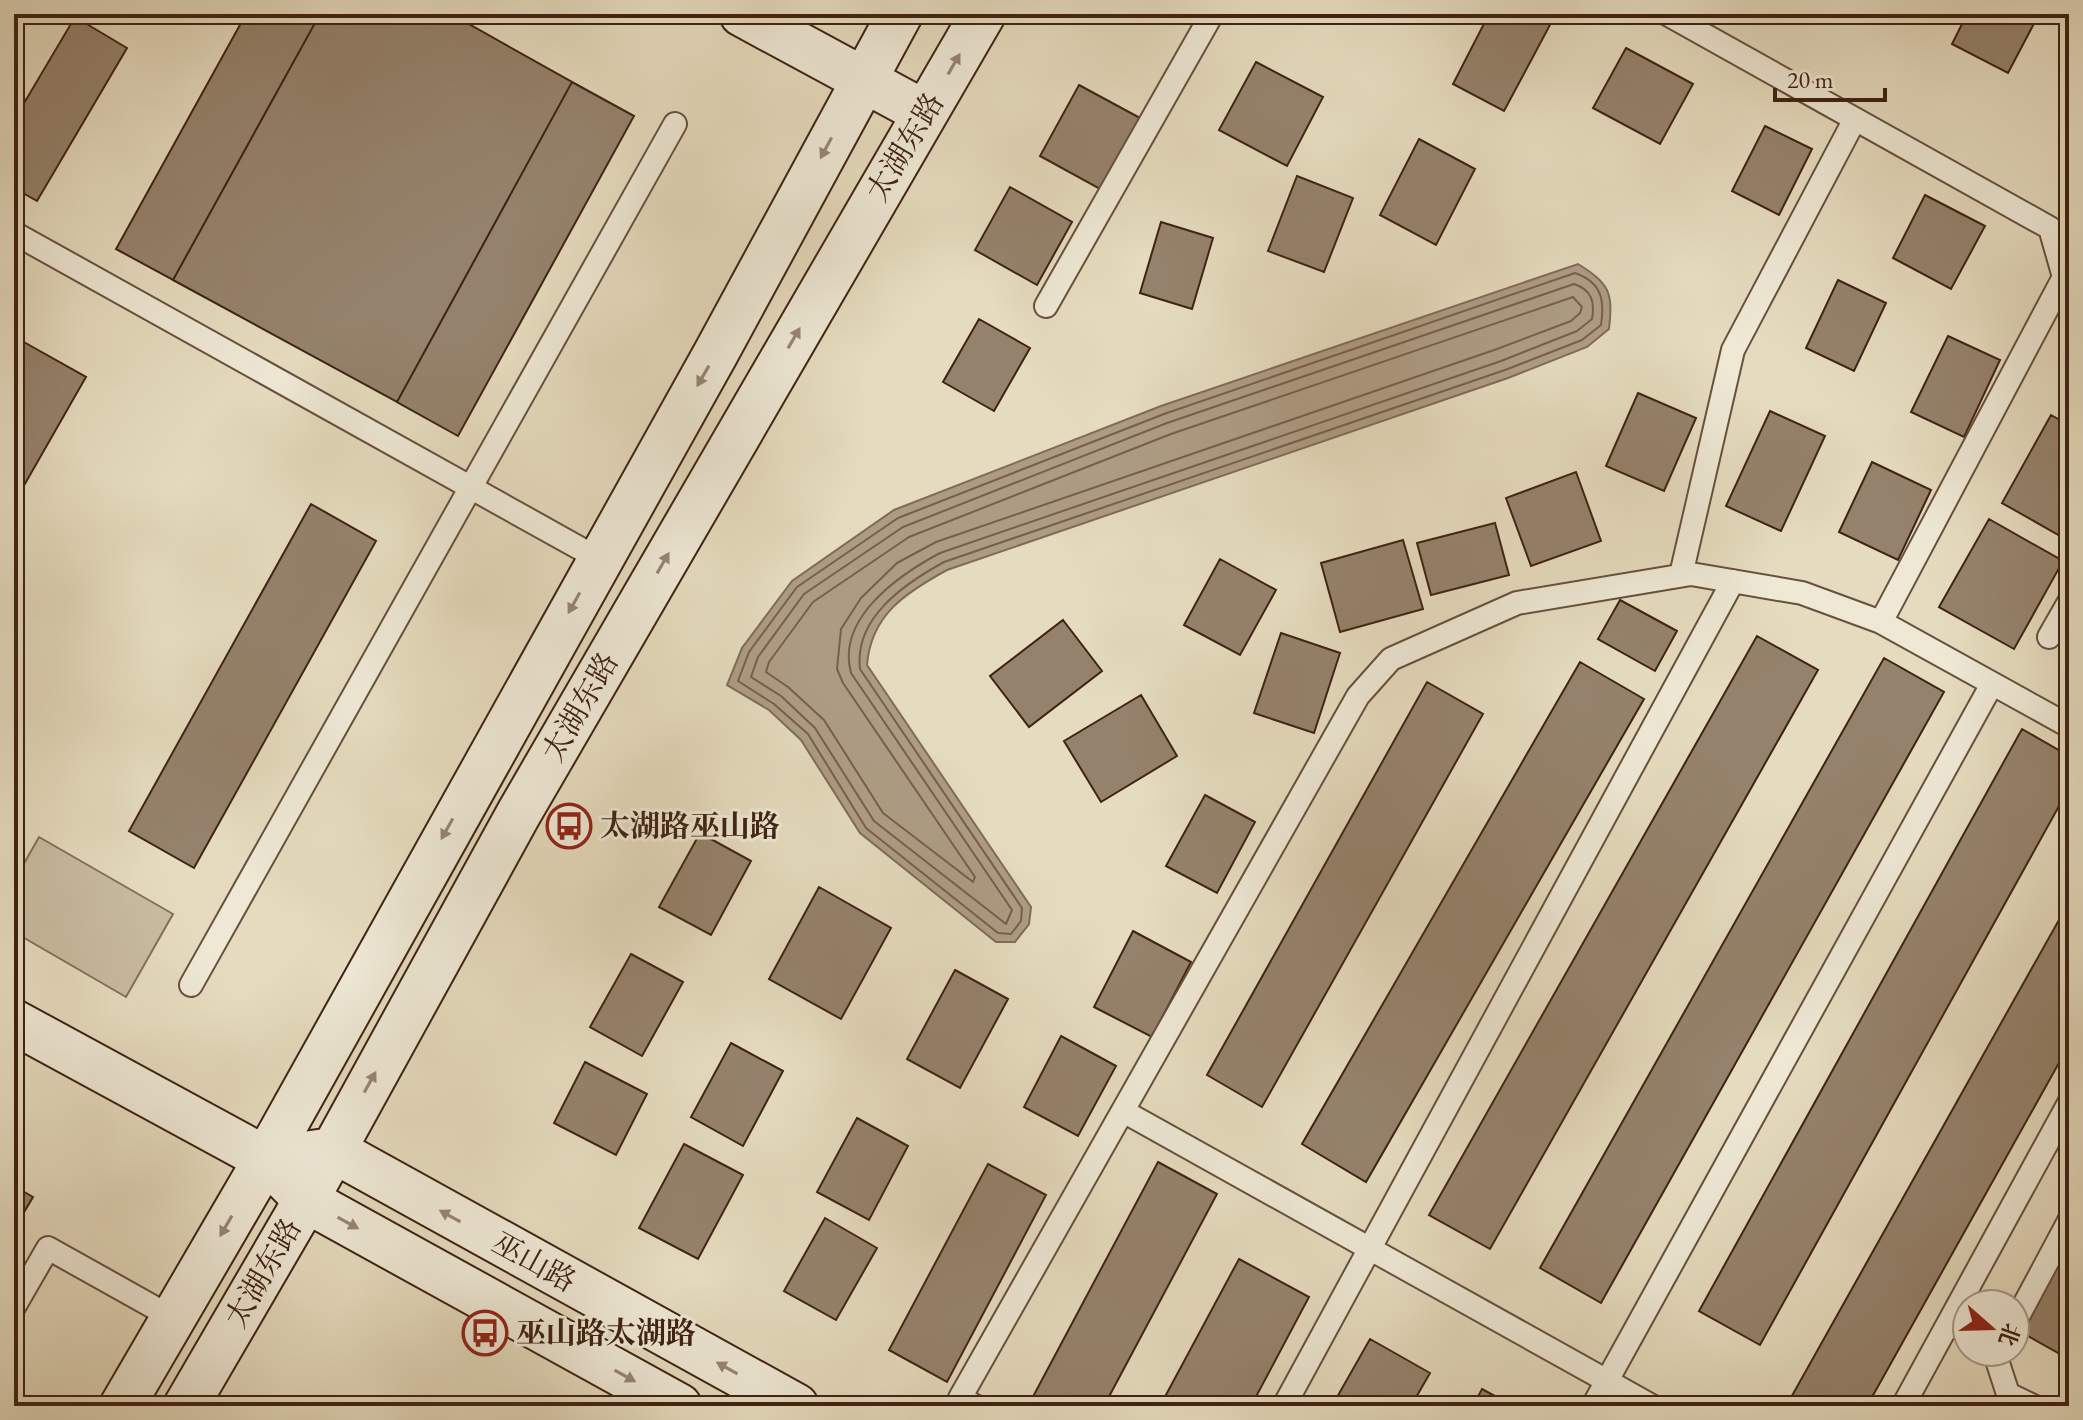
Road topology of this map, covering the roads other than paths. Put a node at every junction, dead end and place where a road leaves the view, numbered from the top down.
1 (742, 14) edge
2 (900, 14) edge
3 (983, 14) edge
4 (1212, 14) edge
5 (1667, 14) edge
6 (863, 79) junction
7 (925, 113) junction
8 (1855, 119) junction
9 (675, 124) dead end
10 (14, 233) edge
11 (1046, 306) dead end
12 (471, 487) junction
13 (599, 559) junction
14 (1681, 575) junction
15 (1733, 581) junction
16 (2069, 602) edge
17 (1881, 622) junction
18 (2049, 637) dead end
19 (1992, 684) junction
20 (2069, 726) edge
21 (191, 985) dead end
22 (14, 1022) edge
23 (2069, 1103) edge
24 (1123, 1111) junction
25 (333, 1150) junction
26 (266, 1159) junction
27 (306, 1200) junction
28 (2069, 1221) edge
29 (1370, 1249) junction
30 (2031, 1292) edge
31 (14, 1307) edge
32 (173, 1318) junction
33 (2000, 1368) edge
34 (1607, 1380) junction
35 (122, 1406) edge
36 (186, 1406) edge
37 (679, 1406) edge
38 (796, 1406) edge
39 (975, 1406) edge
40 (1284, 1406) edge
41 (1593, 1406) edge
42 (1652, 1406) edge
43 (1903, 1406) edge
44 (2033, 1406) edge

1 - 6 main road
2 - 6 main road, 太湖东路
7 -> 3 main road, 太湖东路
4 - 11 lane
5 - 8 lane
6 - 7 main road
6 -> 13 main road, 太湖东路
25 -> 7 main road, 太湖东路
8 - 14 lane
8 - 17 lane
9 - 12 lane
10 - 12 lane
12 - 13 lane
12 - 21 lane
13 -> 26 main road, 太湖东路
14 - 15 lane
14 - 24 lane
15 - 17 lane
15 - 29 lane
16 - 18 lane
17 - 19 lane
19 - 20 lane
19 - 34 lane
22 - 26 main road, 巫山路
23 - 43 lane
24 - 29 lane
24 - 39 lane
25 - 26 main road
25 - 27 main road, 太湖东路
38 -> 25 main road, 巫山路
26 - 27 main road, 巫山路
26 -> 32 main road, 太湖东路
27 - 36 main road, 太湖东路
27 -> 37 main road, 巫山路
28 - 30 lane
29 - 34 lane
29 - 40 lane
31 - 32 lane
32 - 35 main road, 太湖东路
33 - 44 lane
34 - 41 lane
34 - 42 lane

